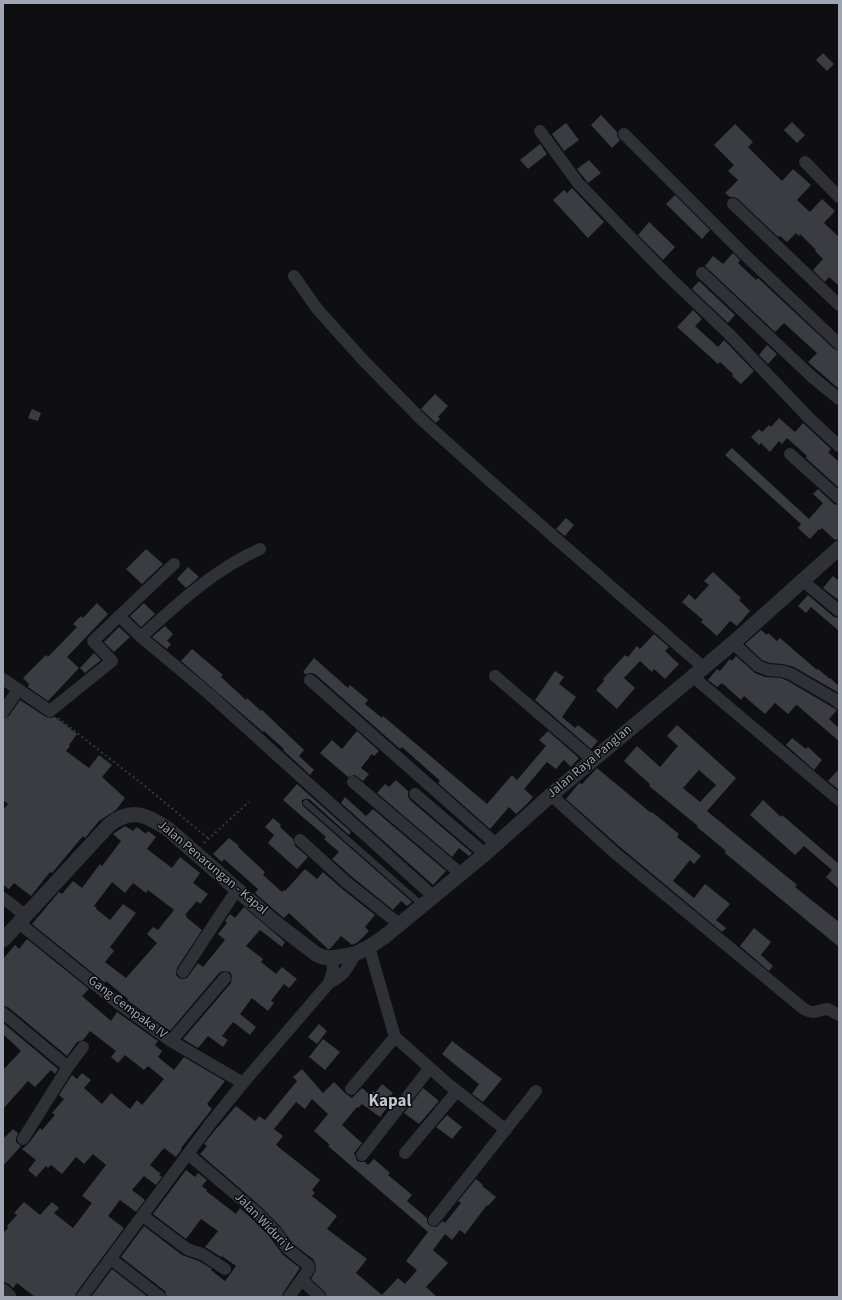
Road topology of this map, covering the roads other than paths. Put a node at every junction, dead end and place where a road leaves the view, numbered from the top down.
1 (540, 131) dead end
2 (624, 134) dead end
3 (805, 162) dead end
4 (839, 197) edge
5 (732, 204) dead end
6 (702, 273) dead end
7 (294, 276) dead end
8 (839, 306) edge
9 (839, 344) edge
10 (839, 399) edge
11 (839, 446) edge
12 (790, 454) dead end
13 (839, 498) edge
14 (839, 548) edge
15 (260, 549) dead end
16 (174, 564) dead end
17 (804, 581) junction
18 (839, 611) edge
19 (119, 616) junction
20 (141, 637) junction
21 (733, 643) junction
22 (698, 672) junction
23 (495, 676) dead end
24 (3, 679) edge
25 (310, 680) dead end
26 (18, 690) junction
27 (839, 703) edge
28 (3, 712) edge
29 (593, 760) junction
30 (353, 782) dead end
31 (415, 794) dead end
32 (551, 795) junction
33 (839, 800) edge
34 (306, 803) dead end
35 (300, 840) dead end
36 (496, 844) junction
37 (485, 854) junction
38 (461, 874) junction
39 (237, 890) junction
40 (3, 898) edge
41 (428, 901) junction
42 (22, 919) junction
43 (399, 924) junction
44 (3, 940) edge
45 (369, 947) junction
46 (355, 954) junction
47 (332, 958) junction
48 (183, 972) dead end
49 (225, 978) dead end
50 (329, 983) junction
51 (3, 1013) edge
52 (839, 1015) edge
53 (395, 1037) junction
54 (171, 1041) junction
55 (83, 1047) dead end
56 (68, 1067) junction
57 (429, 1069) junction
58 (243, 1082) junction
59 (351, 1089) dead end
60 (457, 1091) junction
61 (536, 1091) dead end
62 (506, 1130) junction
63 (23, 1139) dead end
64 (405, 1153) dead end
65 (188, 1154) junction
66 (362, 1154) dead end
67 (143, 1216) junction
68 (434, 1220) dead end
69 (111, 1259) junction
70 (225, 1269) dead end
71 (302, 1280) junction
72 (3, 1291) edge
73 (9, 1297) edge
74 (82, 1297) edge
75 (160, 1297) edge
76 (289, 1297) edge
77 (320, 1297) edge

1 - 11 street
2 - 9 street
3 - 4 street
5 - 8 street
6 - 10 street
7 - 22 street
12 - 13 street
14 - 17 street, Jalan Raya Panglan
15 - 20 street
16 - 19 street
17 - 18 street
17 - 21 street, Jalan Raya Panglan
19 - 20 street
19 - 26 street
20 - 41 street
21 - 22 street, Jalan Raya Panglan
21 - 27 street
22 - 29 street, Jalan Raya Panglan
22 - 33 street
23 - 29 street
24 - 26 street
25 - 36 street
26 - 28 street
29 - 32 street, Jalan Raya Panglan
30 - 38 street
31 - 37 street
32 - 36 street, Jalan Raya Panglan
32 - 52 street
34 - 41 lane
35 - 43 street
36 - 37 street, Jalan Raya Panglan
37 - 38 street, Jalan Raya Panglan
38 - 41 street, Jalan Raya Panglan
39 - 42 street, Jalan Penarungan - Kapal
39 - 47 street, Jalan Penarungan - Kapal
39 - 48 street
40 - 42 street, Gang Cempaka IV
41 - 43 street, Jalan Raya Panglan
42 - 44 street, Jalan Penarungan - Kapal
42 - 54 street, Gang Cempaka IV
43 - 45 street, Jalan Raya Panglan
45 - 46 street, Jalan Raya Panglan
45 - 53 street
46 - 47 street, Jalan Raya Panglan
46 - 50 street
47 - 50 street
49 - 54 street
50 - 58 street
51 - 56 street
53 - 57 street
53 - 59 street
54 - 58 street, Gang Cempaka IV
55 - 56 street
56 - 63 street
57 - 60 street
57 - 66 street
58 - 65 street
60 - 62 street
60 - 64 street
61 - 62 street
62 - 68 street
65 - 67 street
65 - 71 street, Jalan Widuri V
67 - 69 street
67 - 70 street
69 - 74 street
69 - 75 street
71 - 76 street
71 - 77 street
72 - 73 street

